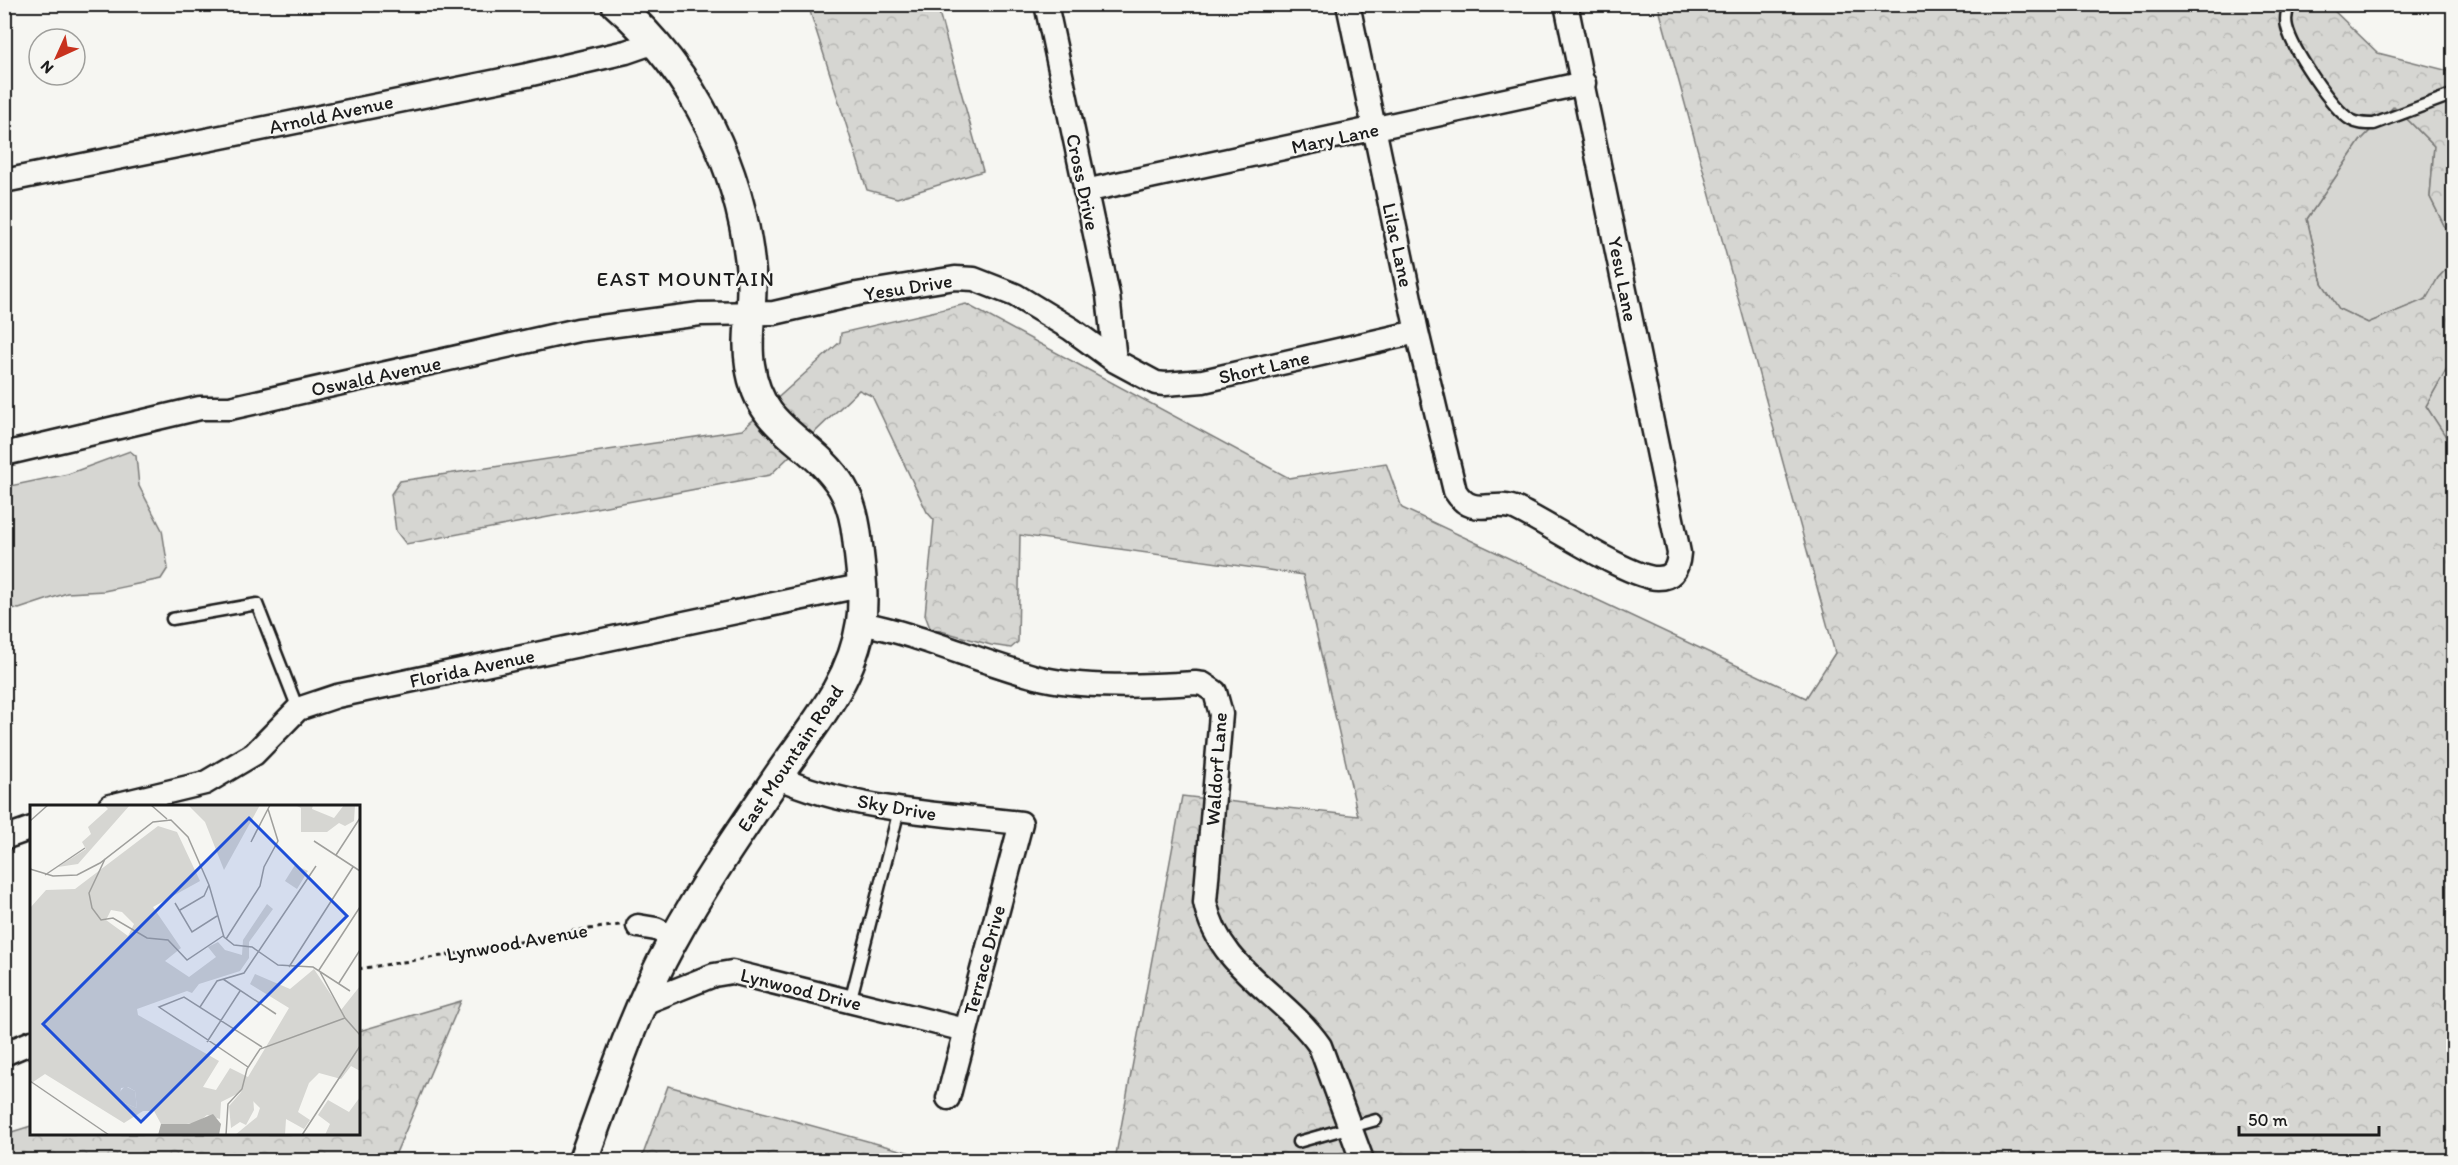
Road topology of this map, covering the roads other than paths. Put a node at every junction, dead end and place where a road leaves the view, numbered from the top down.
1 (616, 4) edge
2 (1046, 4) edge
3 (1348, 4) edge
4 (1566, 4) edge
5 (2290, 4) edge
6 (655, 42) junction
7 (1584, 83) junction
8 (2454, 94) edge
9 (1374, 130) junction
10 (4, 181) edge
11 (1085, 191) junction
12 (751, 312) junction
13 (1417, 332) junction
14 (1115, 361) junction
15 (4, 454) edge
16 (1453, 484) joint
17 (860, 586) junction
18 (172, 619) dead end
19 (861, 623) junction
20 (298, 710) junction
21 (777, 777) junction
22 (118, 805) edge
23 (899, 810) junction
24 (1021, 823) joint
25 (30, 829) edge
26 (4, 838) edge
27 (638, 926) road end
28 (674, 938) junction
29 (850, 1002) junction
30 (641, 1004) junction
31 (965, 1030) junction
32 (30, 1043) edge
33 (4, 1054) edge
34 (948, 1098) dead end
35 (1376, 1120) dead end
36 (1350, 1128) junction
37 (1298, 1142) dead end
38 (583, 1161) edge
39 (1362, 1161) edge

1 - 6 street, East Mountain Road
2 - 11 street, Cross Drive
3 - 9 street, Lilac Lane
4 - 7 street, Yesu Lane
5 - 8 lane
6 - 10 street, Arnold Avenue
6 - 12 street, East Mountain Road
7 - 9 street, Mary Lane
7 - 16 street, Yesu Lane
9 - 11 street, Mary Lane
9 - 13 street, Lilac Lane
11 - 14 street, Cross Drive
12 - 14 street, Yesu Drive
12 - 15 street, Oswald Avenue
12 - 17 street, East Mountain Road
13 - 14 street, Short Lane
13 - 16 street, Lilac Lane
17 - 19 street, East Mountain Road
17 - 20 street, Florida Avenue
18 - 20 lane
19 - 21 street, East Mountain Road
19 - 36 street, Waldorf Lane
20 - 22 street, Florida Avenue
21 - 23 street, Sky Drive
21 - 28 street, East Mountain Road
23 - 24 street, Sky Drive
23 - 29 lane
24 - 31 street, Terrace Drive
25 - 26 street
27 - 28 street
28 - 30 street, East Mountain Road
29 - 30 street, Lynwood Drive
29 - 31 street, Lynwood Drive
30 - 38 street, East Mountain Road
31 - 34 street, Terrace Drive
32 - 33 street
35 - 36 lane
36 - 37 lane
36 - 39 street, Waldorf Lane

